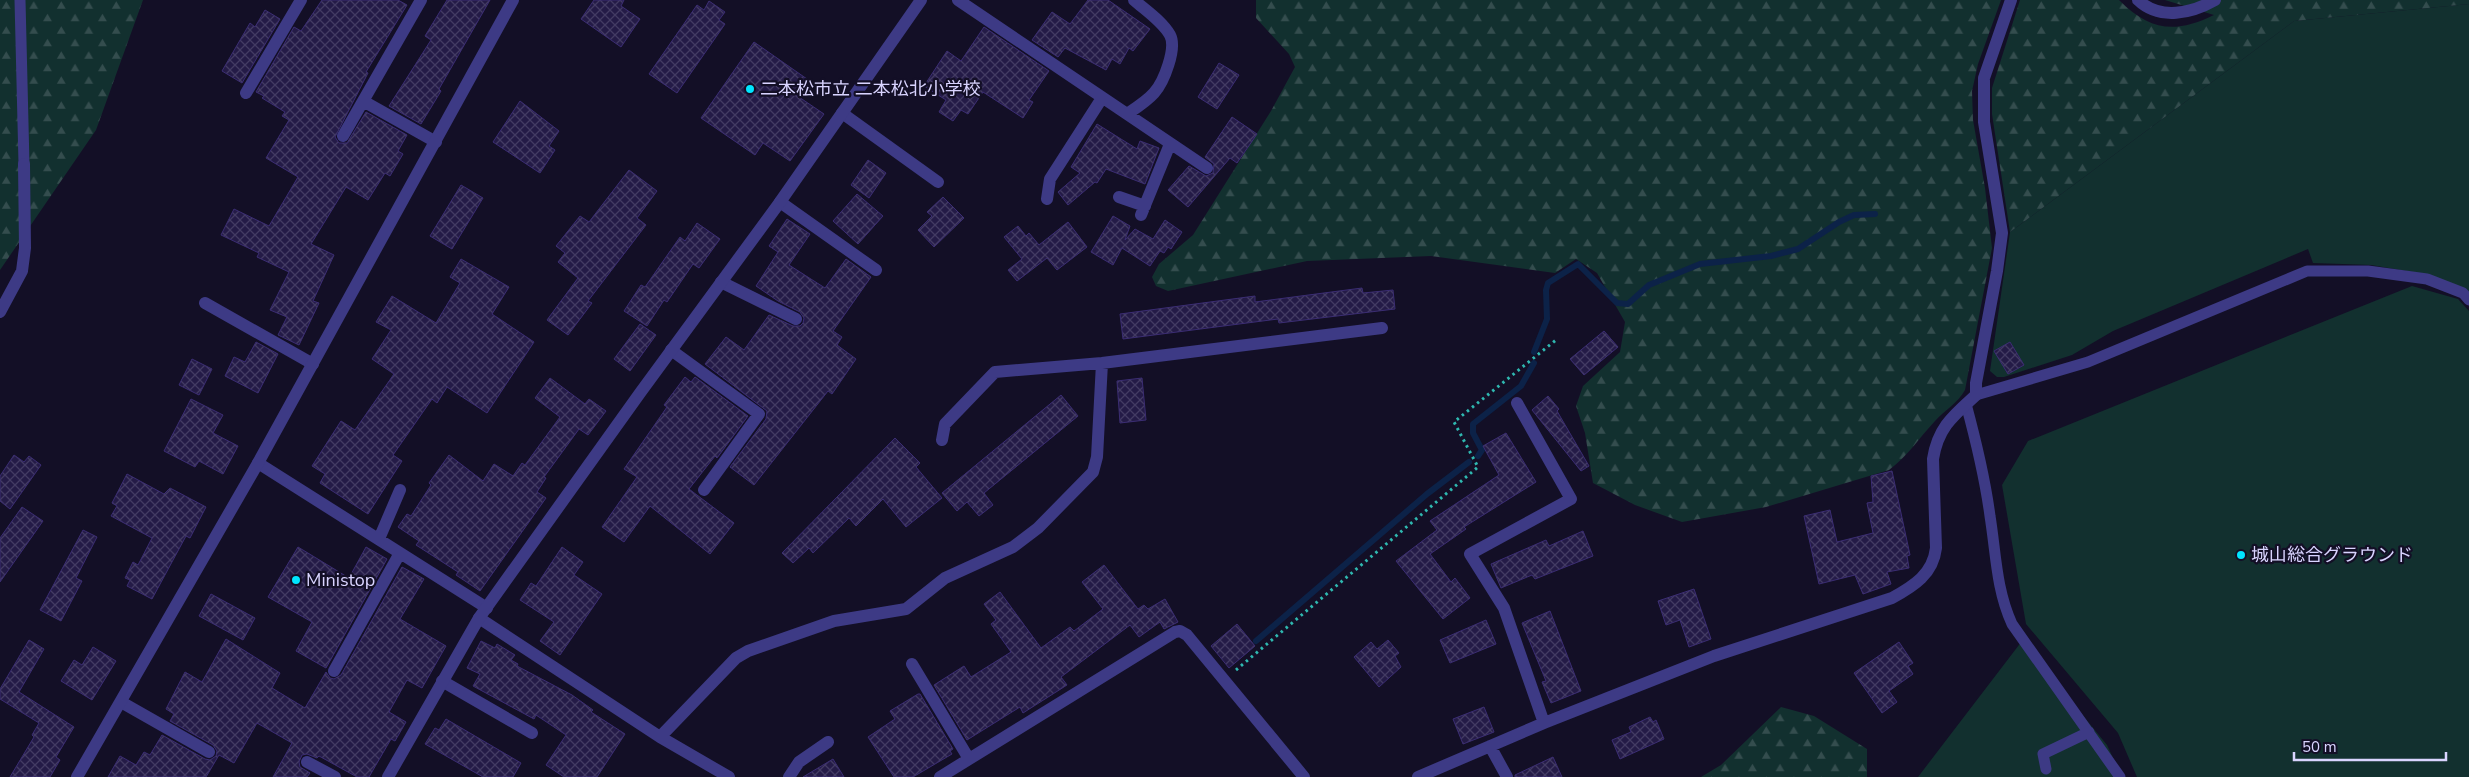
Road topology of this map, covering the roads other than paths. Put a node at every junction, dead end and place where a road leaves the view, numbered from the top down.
1 (20, 0) edge
2 (301, 0) edge
3 (421, 0) edge
4 (514, 0) edge
5 (921, 0) edge
6 (958, 0) edge
7 (1134, 0) edge
8 (2011, 0) edge
9 (2138, 0) edge
10 (2215, 0) edge
11 (246, 93) dead end
12 (1102, 98) junction
13 (363, 101) junction
14 (842, 113) junction
15 (1127, 114) junction
16 (344, 136) dead end
17 (436, 142) junction
18 (1170, 144) junction
19 (24, 164) joint
20 (1206, 168) dead end
21 (938, 182) dead end
22 (1120, 197) dead end
23 (1047, 199) dead end
24 (780, 202) junction
25 (876, 270) dead end
26 (721, 282) junction
27 (2469, 300) edge
28 (204, 303) dead end
29 (0, 312) edge
30 (796, 319) dead end
31 (1382, 328) dead end
32 (671, 350) junction
33 (1102, 363) junction
34 (313, 364) junction
35 (1976, 395) junction
36 (1517, 403) dead end
37 (1966, 404) junction
38 (942, 440) dead end
39 (258, 463) junction
40 (400, 490) dead end
41 (704, 490) dead end
42 (379, 540) junction
43 (400, 553) junction
44 (483, 613) junction
45 (912, 664) dead end
46 (334, 671) dead end
47 (442, 681) junction
48 (121, 702) junction
49 (1544, 724) junction
50 (2089, 732) junction
51 (532, 733) dead end
52 (660, 737) junction
53 (828, 742) dead end
54 (1490, 746) junction
55 (209, 752) dead end
56 (969, 759) junction
57 (307, 762) dead end
58 (2046, 770) dead end
59 (2115, 774) edge
60 (77, 777) edge
61 (335, 777) edge
62 (388, 777) edge
63 (729, 777) edge
64 (788, 777) edge
65 (940, 777) edge
66 (1304, 777) edge
67 (1418, 777) edge
68 (1506, 777) edge

1 - 19 lane
2 - 11 street
3 - 13 street
4 - 17 street
5 - 14 street
6 - 12 street
7 - 15 street
8 - 35 street
9 - 10 street
12 - 15 street
12 - 23 street
13 - 16 street
13 - 17 street
14 - 21 street
14 - 24 street
15 - 18 street
17 - 34 street
18 - 20 street
18 - 22 street
19 - 29 street
24 - 25 street
24 - 26 street
26 - 30 street
26 - 32 street
27 - 35 lane
28 - 34 street
31 - 33 street
32 - 41 street
32 - 44 street
33 - 38 street
33 - 52 street
34 - 39 street
35 - 37 street
36 - 49 street
37 - 49 street
37 - 50 lane
39 - 42 street
39 - 48 street
40 - 42 street
42 - 43 street
43 - 44 street
43 - 46 street
44 - 47 street
44 - 52 street
45 - 56 street
47 - 51 street
47 - 62 street
48 - 55 street
48 - 60 street
49 - 54 street
50 - 58 lane
50 - 59 lane
52 - 63 street
53 - 64 street
54 - 67 street
54 - 68 street
56 - 65 street
56 - 66 street
57 - 61 street

